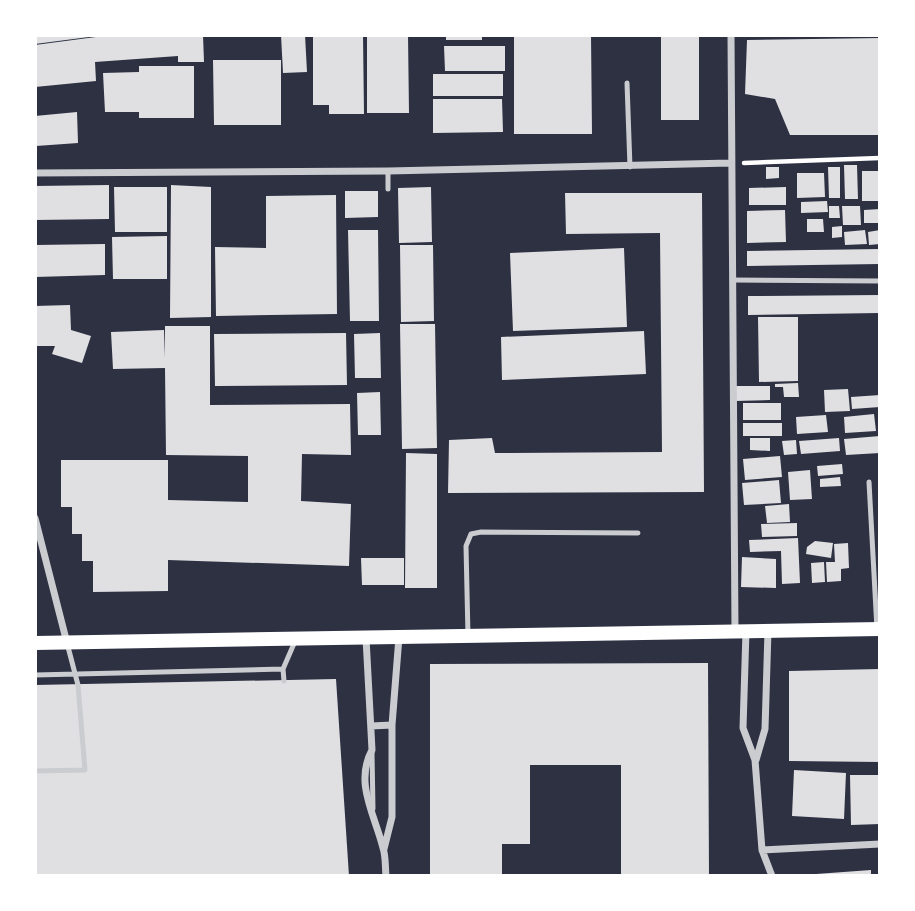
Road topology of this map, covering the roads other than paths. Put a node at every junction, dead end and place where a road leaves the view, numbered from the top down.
1 (731, 35) edge
2 (627, 82) dead end
3 (730, 163) junction
4 (630, 167) junction
5 (388, 171) junction
6 (35, 173) edge
7 (388, 189) dead end
8 (732, 280) junction
9 (880, 281) edge
10 (869, 482) dead end
11 (35, 518) edge
12 (638, 533) dead end
13 (878, 629) edge
14 (741, 631) junction
15 (768, 631) junction
16 (468, 636) junction
17 (399, 637) junction
18 (366, 638) junction
19 (296, 639) junction
20 (35, 643) edge
21 (67, 643) junction
22 (283, 669) junction
23 (35, 675) edge
24 (75, 675) junction
25 (284, 681) dead end
26 (392, 725) junction
27 (371, 726) junction
28 (755, 760) junction
29 (35, 771) edge
30 (880, 844) edge
31 (384, 850) junction
32 (762, 850) junction
33 (386, 876) edge
34 (772, 876) edge

1 - 3 street
2 - 4 lane
3 - 4 street
3 - 8 street
4 - 5 street
5 - 6 street
5 - 7 lane
8 - 9 lane
8 - 14 street
10 - 13 lane
11 - 21 street
12 - 16 lane
13 - 15 main road
14 - 15 main road
14 - 16 main road
14 - 28 street
15 - 28 street
16 - 17 main road
17 - 18 main road
17 - 26 street
18 - 19 main road
18 - 27 street
19 - 21 main road
19 - 22 lane
20 - 21 main road
21 - 24 lane
22 - 24 lane
22 - 25 lane
23 - 24 lane
24 - 29 lane
26 - 27 street
26 - 31 street
27 - 31 street
28 - 32 street
30 - 32 street
31 - 33 street
32 - 34 street

